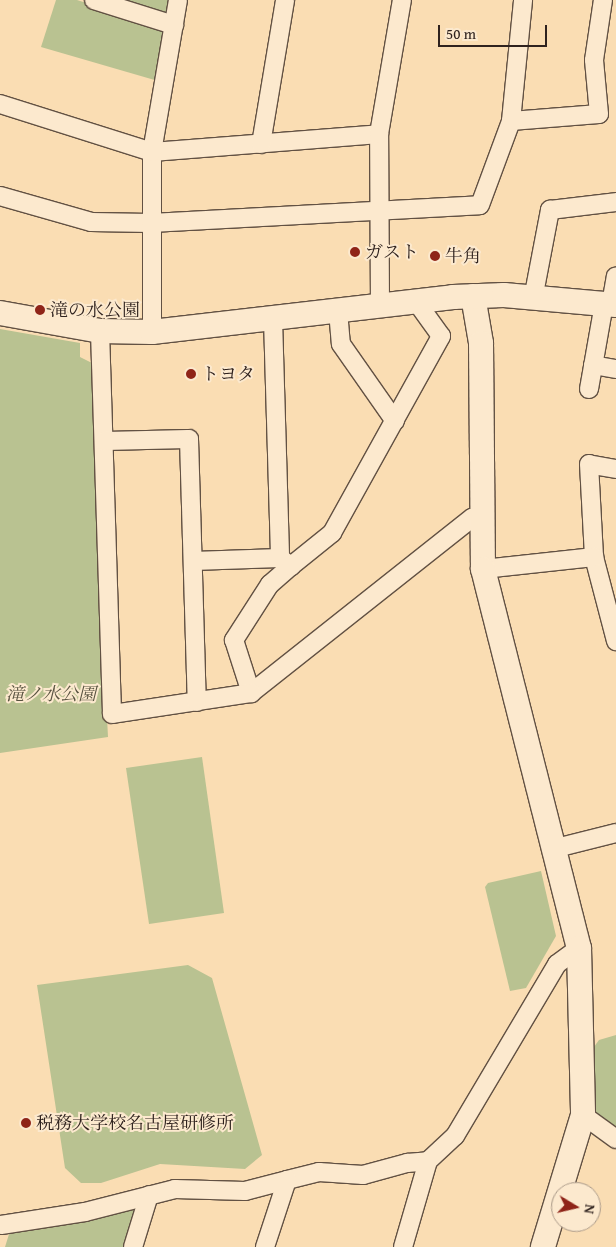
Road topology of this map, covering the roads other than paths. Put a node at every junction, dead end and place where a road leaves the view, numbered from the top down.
1 (94, 0) edge
2 (178, 0) edge
3 (286, 0) edge
4 (402, 0) edge
5 (523, 0) edge
6 (603, 0) edge
7 (174, 25) junction
8 (0, 104) edge
9 (512, 121) junction
10 (379, 134) junction
11 (261, 144) junction
12 (152, 152) junction
13 (0, 196) edge
14 (616, 202) edge
15 (378, 210) junction
16 (151, 223) junction
17 (616, 276) edge
18 (473, 296) junction
19 (533, 299) junction
20 (415, 300) junction
21 (610, 305) edge
22 (380, 306) junction
23 (338, 311) junction
24 (0, 313) edge
25 (273, 318) junction
26 (100, 331) junction
27 (152, 332) junction
28 (593, 365) junction
29 (616, 370) edge
30 (589, 389) dead end
31 (395, 421) junction
32 (104, 441) junction
33 (616, 469) edge
34 (481, 516) junction
35 (594, 557) junction
36 (193, 561) junction
37 (285, 562) junction
38 (483, 569) junction
39 (616, 641) edge
40 (251, 693) junction
41 (198, 702) junction
42 (616, 833) edge
43 (556, 848) junction
44 (579, 948) junction
45 (583, 1115) junction
46 (616, 1139) edge
47 (428, 1161) junction
48 (287, 1180) junction
49 (149, 1195) junction
50 (0, 1226) edge
51 (133, 1247) edge
52 (265, 1247) edge
53 (403, 1247) edge
54 (543, 1247) edge

1 - 7 street
2 - 7 street
3 - 11 street
4 - 10 street
5 - 9 street
6 - 9 street
7 - 12 street
8 - 12 street
9 - 15 street
10 - 11 street
10 - 15 street
11 - 12 street
12 - 16 street
13 - 16 street
14 - 19 street
15 - 16 street
15 - 22 street
16 - 27 street
17 - 21 street
18 - 19 street
18 - 20 street
18 - 34 street
19 - 21 street
20 - 22 street
20 - 31 street
21 - 28 street
22 - 23 street
23 - 25 street
23 - 31 street
24 - 26 street
25 - 27 street
25 - 37 street
26 - 27 street
26 - 32 street
28 - 29 street
28 - 30 street
31 - 37 street
32 - 36 street
32 - 41 street
33 - 35 street
34 - 38 street
34 - 40 street
35 - 38 street
35 - 39 street
36 - 37 street
36 - 41 street
37 - 40 street
38 - 43 street
40 - 41 street
42 - 43 street
43 - 44 street
44 - 45 street
44 - 47 street
45 - 46 street
45 - 54 street
47 - 48 street
47 - 53 street
48 - 49 street
48 - 52 street
49 - 50 street
49 - 51 street

